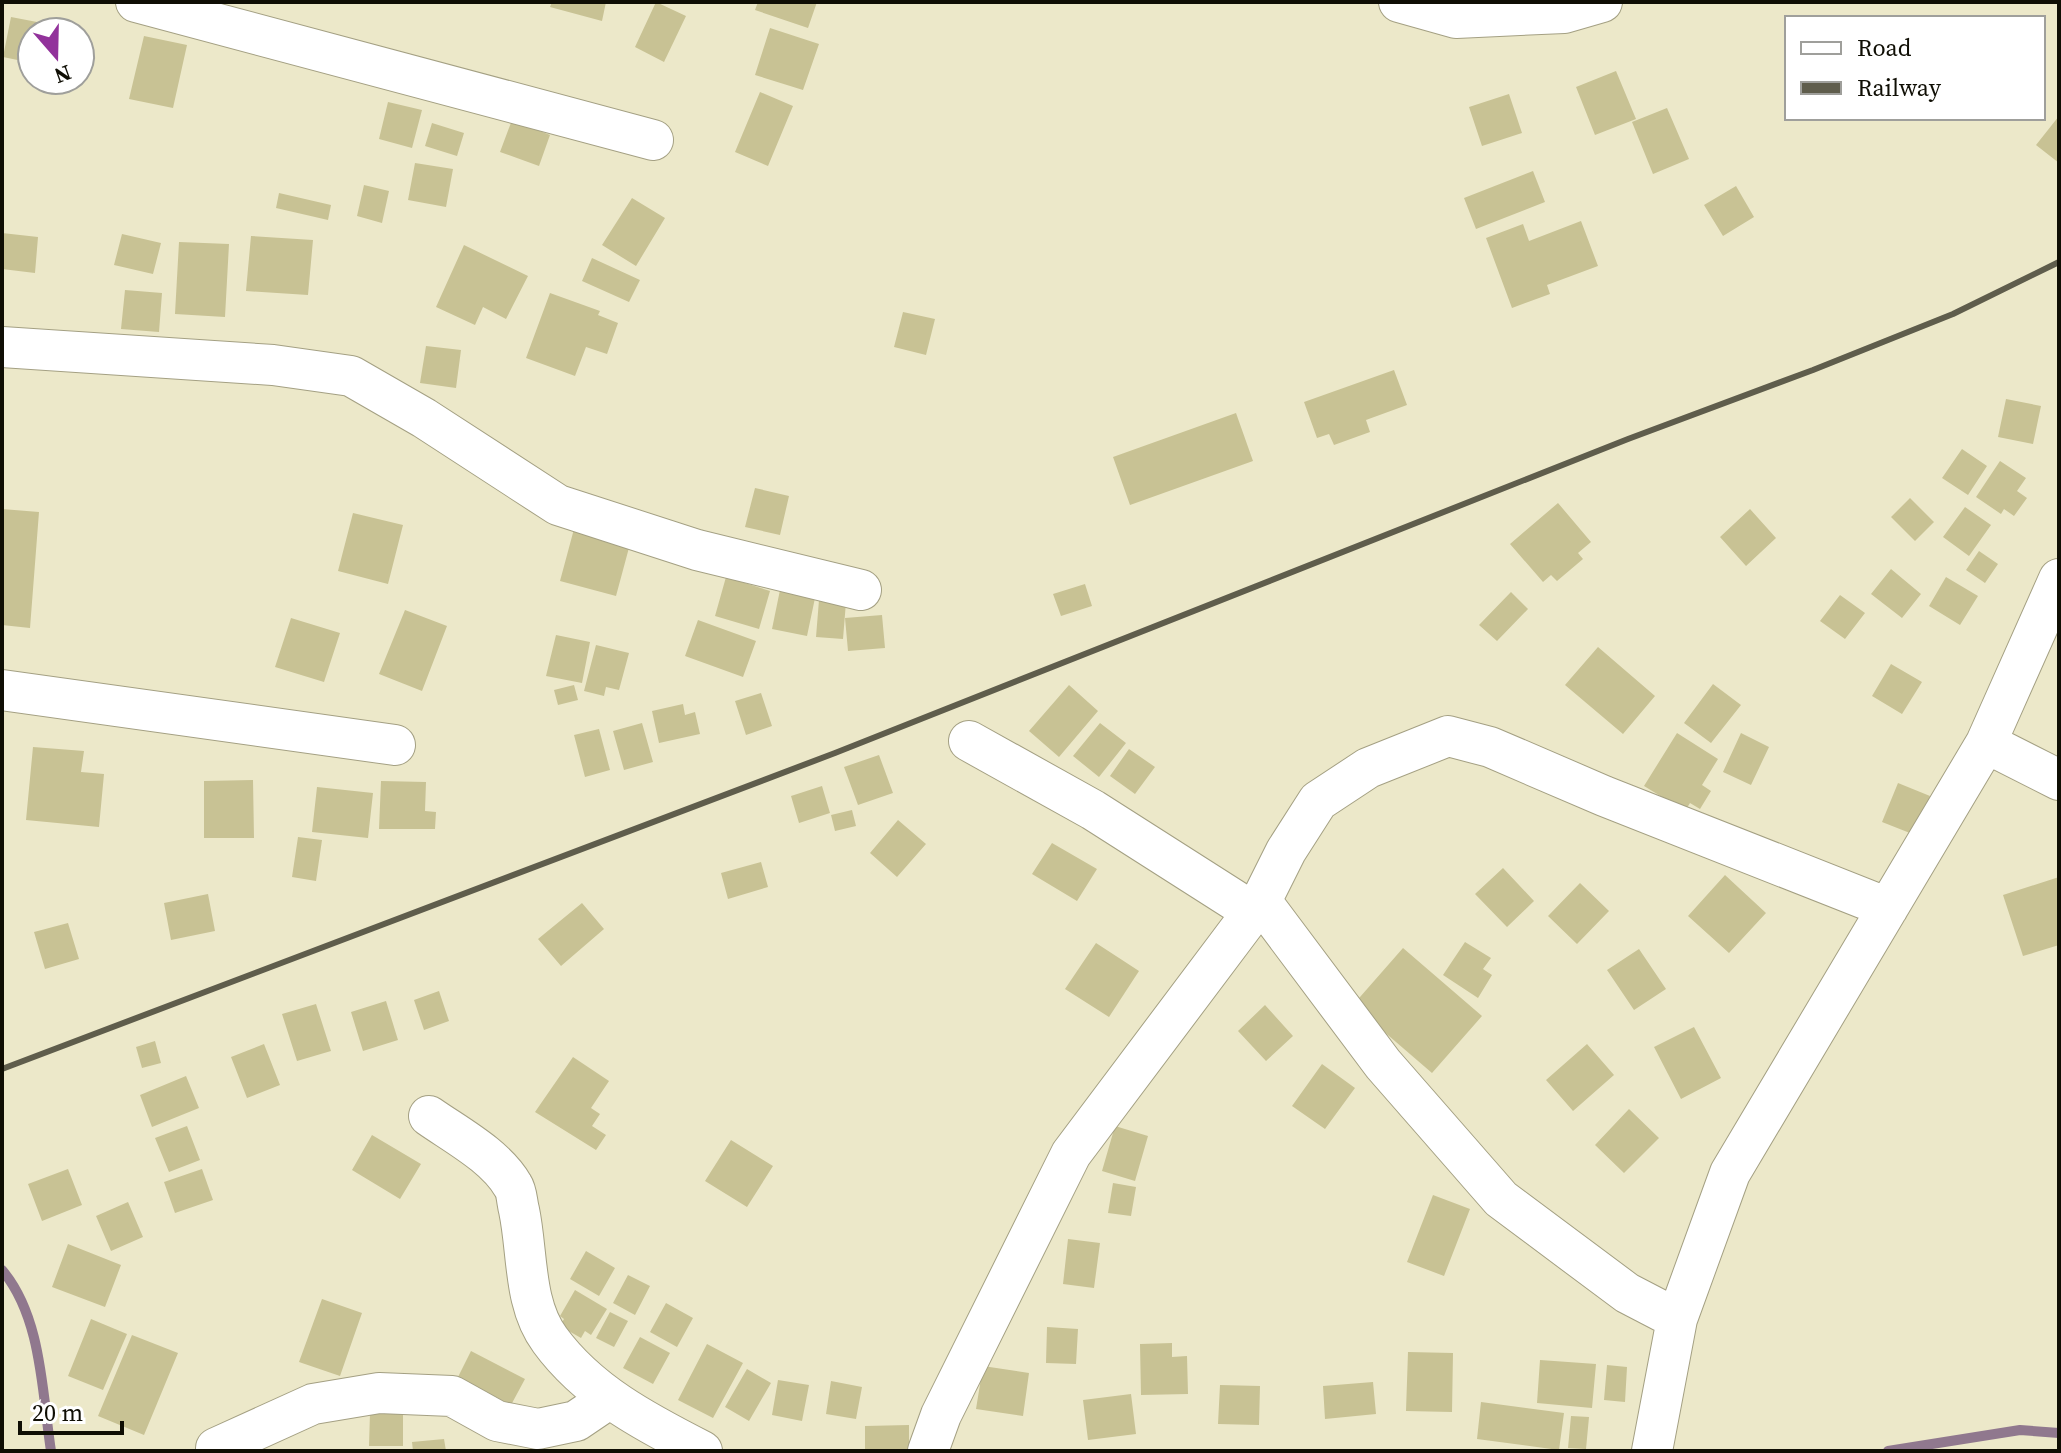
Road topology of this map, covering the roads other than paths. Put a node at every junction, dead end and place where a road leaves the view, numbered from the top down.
1 (1399, 2) edge
2 (1602, 2) edge
3 (149, 3) edge
4 (653, 140) dead end
5 (2, 347) edge
6 (2059, 579) edge
7 (861, 590) dead end
8 (2, 690) edge
9 (969, 741) dead end
10 (1986, 743) junction
11 (395, 745) dead end
12 (2059, 780) edge
13 (1257, 906) junction
14 (1888, 908) junction
15 (429, 1116) dead end
16 (1677, 1319) junction
17 (610, 1398) junction
18 (216, 1448) dead end
19 (702, 1451) edge
20 (928, 1451) edge
21 (1652, 1451) edge

1 - 2 street
3 - 4 street
5 - 7 street
6 - 10 street
8 - 11 street
9 - 13 street
10 - 12 street
10 - 14 street
13 - 14 street
13 - 16 street
13 - 20 street
14 - 16 street
15 - 17 street
16 - 21 street
17 - 18 street
17 - 19 street

